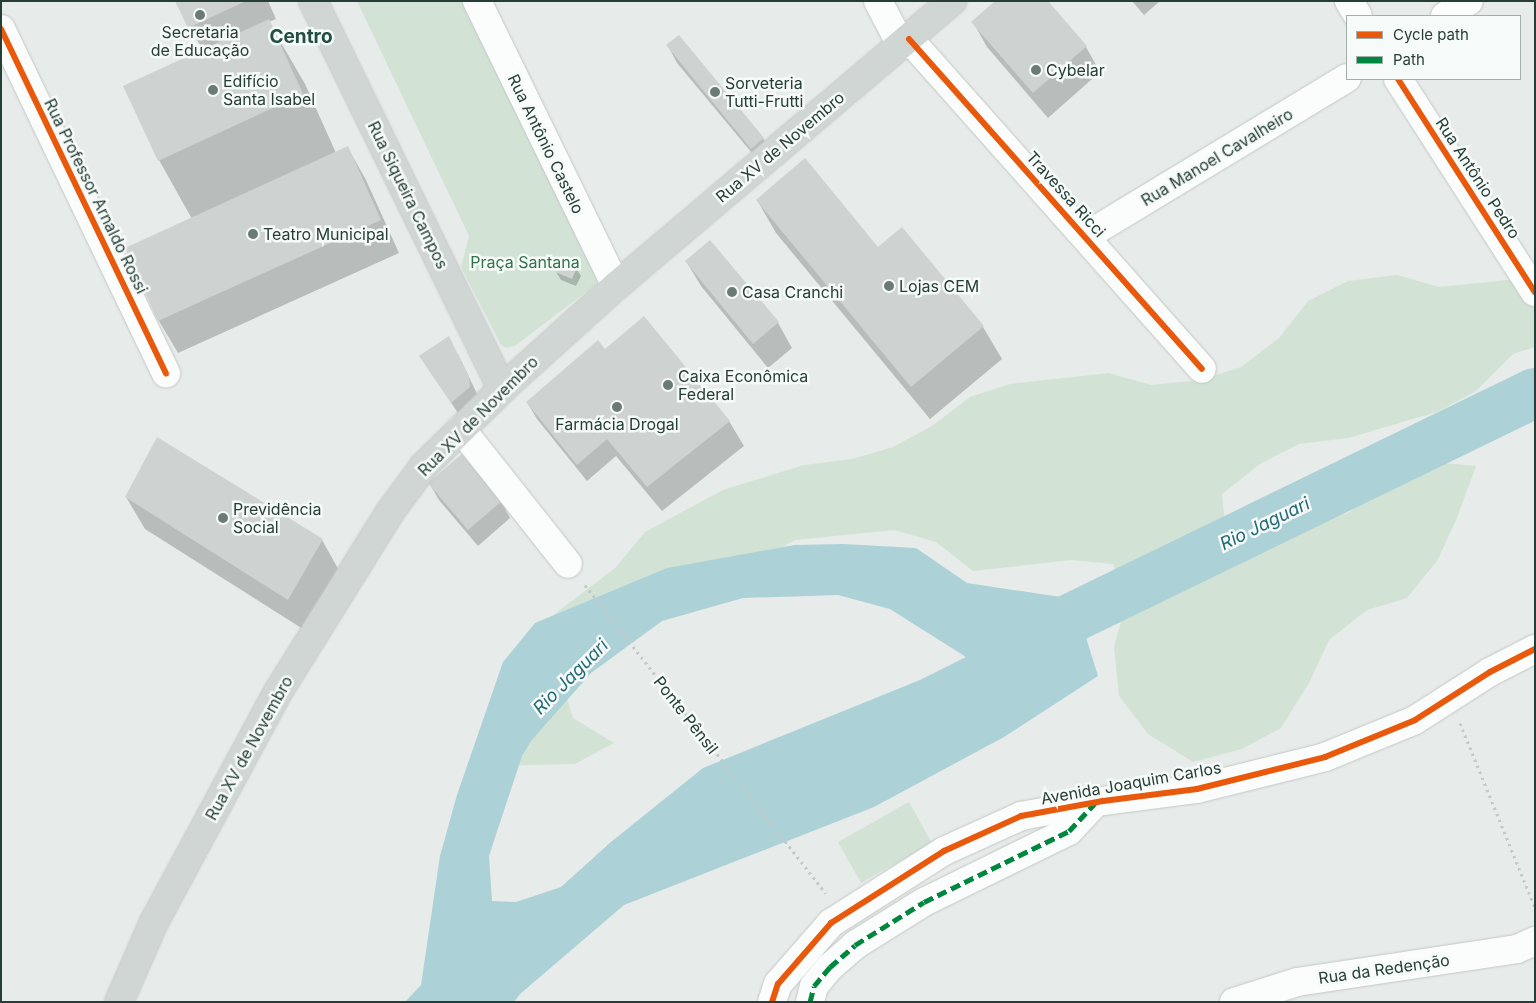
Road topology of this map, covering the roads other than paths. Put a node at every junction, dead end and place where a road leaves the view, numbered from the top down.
1 (313, 1) edge
2 (477, 1) edge
3 (878, 1) edge
4 (952, 1) edge
5 (1349, 1) edge
6 (1468, 1) edge
7 (1357, 15) edge
8 (1447, 15) edge
9 (1, 29) edge
10 (905, 42) junction
11 (1346, 79) edge
12 (1399, 80) edge
13 (1086, 236) junction
14 (616, 286) junction
15 (1535, 292) edge
16 (1202, 369) dead end
17 (166, 374) dead end
18 (502, 389) junction
19 (461, 429) junction
20 (568, 564) road end
21 (1535, 649) edge
22 (1094, 803) junction
23 (1535, 941) edge
24 (1248, 1000) edge
25 (119, 1002) edge
26 (772, 1002) edge
27 (810, 1002) edge

1 - 18 main road, Rua Siqueira Campos
2 - 14 street, Rua Antônio Castelo
3 - 10 street, Travessa Ricci
4 - 10 main road, Rua XV de Novembro
5 - 7 street
6 - 8 street
9 - 17 street, Rua Professor Arnaldo Rossi
10 - 13 street, Travessa Ricci
10 - 14 main road, Rua XV de Novembro
11 - 13 street, Rua Manoel Cavalheiro
12 - 15 street, Rua Antônio Pedro
13 - 16 street, Travessa Ricci
14 - 18 main road, Rua XV de Novembro
18 - 19 main road, Rua XV de Novembro
19 - 20 street
19 - 25 main road, Rua XV de Novembro
21 - 22 street, Avenida Joaquim Carlos
22 - 26 street, Avenida Joaquim Carlos
22 - 27 street
23 - 24 street, Rua da Redenção

